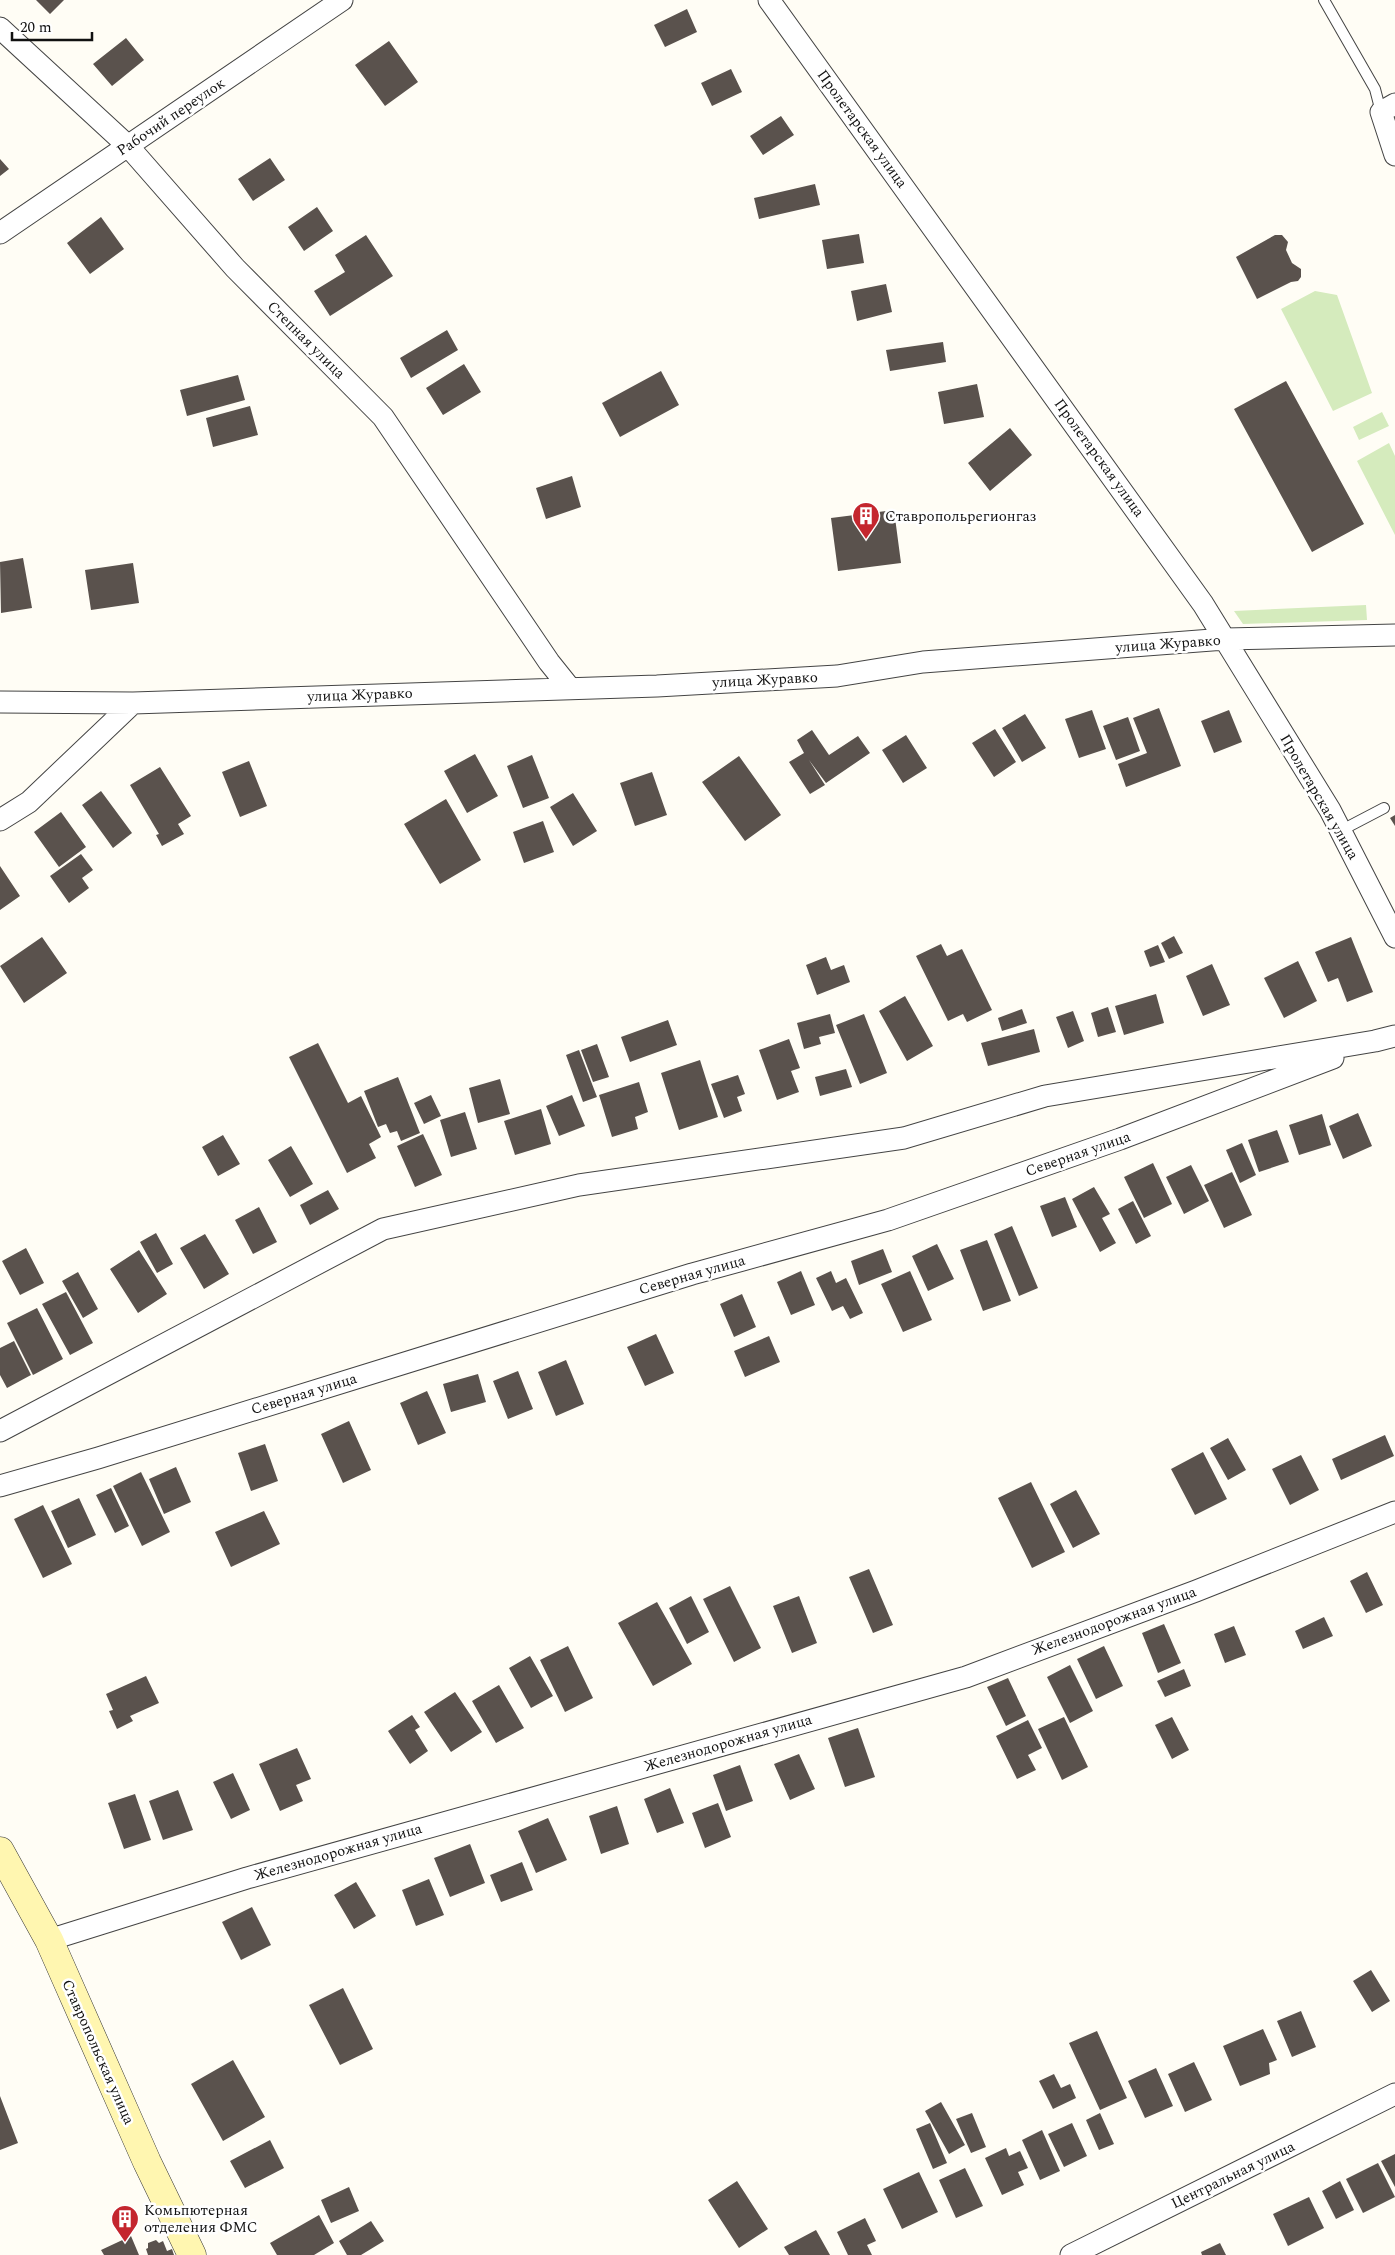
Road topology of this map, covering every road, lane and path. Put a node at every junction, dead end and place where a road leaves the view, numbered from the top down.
1 (342, 0) edge
2 (769, 0) edge
3 (1324, 0) edge
4 (0, 28) edge
5 (1388, 108) edge
6 (128, 146) junction
7 (1395, 155) edge
8 (0, 234) edge
9 (1395, 635) edge
10 (1225, 639) junction
11 (569, 687) junction
12 (0, 702) edge
13 (132, 703) junction
14 (1384, 808) dead end
15 (0, 820) edge
16 (1340, 831) junction
17 (1395, 937) edge
18 (1385, 1039) edge
19 (0, 1431) edge
20 (0, 1486) edge
21 (1395, 1512) edge
22 (0, 1851) edge
23 (49, 1940) junction
24 (1395, 2094) edge
25 (192, 2255) edge
26 (1071, 2255) edge

1 - 6 street, Рабочий переулок
2 - 10 street, Пролетарская улица
3 - 5 lane
4 - 6 street, Степная улица
5 - 7 street
6 - 8 street, Рабочий переулок
6 - 11 street, Степная улица
9 - 10 street, улица Журавко
10 - 11 street, улица Журавко
10 - 16 street, Пролетарская улица
11 - 13 street, улица Журавко
12 - 13 street, улица Журавко
13 - 15 street
14 - 16 lane
16 - 17 street, Пролетарская улица
18 - 19 street, Северная улица
18 - 20 street, Северная улица
21 - 23 street, Железнодорожная улица
22 - 23 street, Ставропольская улица
23 - 25 street, Ставропольская улица
24 - 26 street, Центральная улица

